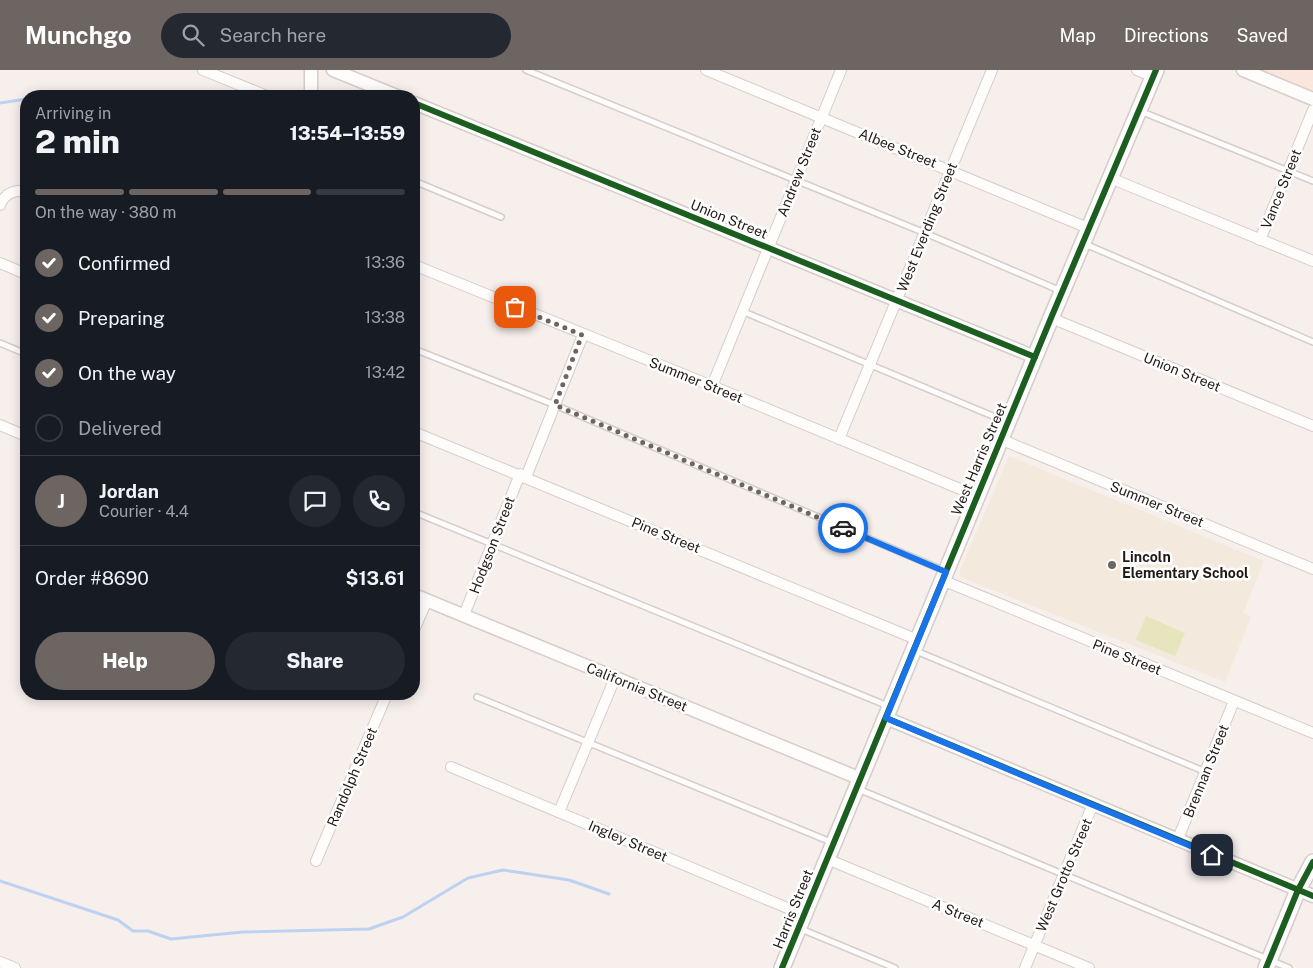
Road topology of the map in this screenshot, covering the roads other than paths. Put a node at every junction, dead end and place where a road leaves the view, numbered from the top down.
1 (203, 70) edge
2 (311, 70) edge
3 (333, 70) edge
4 (526, 70) edge
5 (706, 70) edge
6 (841, 70) edge
7 (992, 70) edge
8 (1137, 70) edge
9 (1243, 70) edge
10 (1155, 74) edge
11 (252, 90) edge
12 (312, 90) edge
13 (382, 90) edge
14 (1313, 99) edge
15 (420, 105) edge
16 (1140, 110) junction
17 (1313, 110) edge
18 (821, 117) junction
19 (951, 170) junction
20 (1288, 171) junction
21 (1110, 178) junction
22 (796, 181) junction
23 (1313, 181) edge
24 (420, 183) edge
25 (20, 191) edge
26 (0, 205) edge
27 (501, 217) dead end
28 (1088, 228) junction
29 (925, 233) junction
30 (1260, 240) junction
31 (1082, 243) junction
32 (768, 248) junction
33 (1313, 261) edge
34 (0, 263) edge
35 (420, 268) edge
36 (20, 271) edge
37 (1062, 291) junction
38 (897, 301) junction
39 (744, 312) junction
40 (1051, 318) junction
41 (582, 335) junction
42 (1313, 342) edge
43 (0, 343) edge
44 (20, 351) edge
45 (420, 351) edge
46 (1035, 357) junction
47 (870, 365) junction
48 (712, 386) junction
49 (555, 405) junction
50 (1008, 422) junction
51 (0, 425) edge
52 (1313, 426) edge
53 (20, 433) edge
54 (420, 434) edge
55 (839, 439) junction
56 (1000, 439) junction
57 (523, 476) junction
58 (977, 496) junction
59 (420, 514) edge
60 (493, 544) junction
61 (1313, 569) edge
62 (944, 576) junction
63 (420, 597) edge
64 (427, 600) junction
65 (464, 615) junction
66 (420, 616) edge
67 (916, 644) junction
68 (614, 678) junction
69 (477, 696) dead end
70 (384, 700) edge
71 (1234, 701) junction
72 (888, 712) junction
73 (1313, 733) edge
74 (588, 741) junction
75 (451, 767) dead end
76 (1206, 772) junction
77 (859, 784) junction
78 (1094, 804) junction
79 (559, 812) junction
80 (1178, 841) junction
81 (834, 844) junction
82 (827, 859) junction
83 (316, 861) dead end
84 (1313, 862) edge
85 (1064, 875) junction
86 (1298, 890) junction
87 (1313, 896) edge
88 (801, 922) junction
89 (1035, 946) junction
90 (0, 962) edge
91 (1268, 964) edge
92 (15, 968) edge
93 (782, 968) edge
94 (895, 968) edge
95 (1025, 968) edge
96 (1089, 968) edge
97 (1289, 968) edge

1 - 11 street
2 - 12 street
3 - 13 street
4 - 22 lane
5 - 18 street, Albee Street
6 - 18 street, Andrew Street
7 - 19 street, West Everding Street
8 - 10 street
9 - 14 street
10 - 16 main road, West Harris Street
15 - 32 street, Union Street
16 - 20 lane
16 - 21 main road, West Harris Street
17 - 20 street, Vance Street
18 - 19 street, Albee Street
18 - 22 street, Andrew Street
19 - 28 street, Albee Street
19 - 29 street, West Everding Street
20 - 23 lane
20 - 30 street, Vance Street
21 - 28 main road, West Harris Street
21 - 30 street
22 - 29 lane
22 - 32 street, Andrew Street
24 - 27 lane
25 - 26 street
28 - 31 main road, West Harris Street
29 - 37 lane
29 - 38 street, West Everding Street
30 - 33 street
31 - 37 main road, West Harris Street
31 - 42 lane
32 - 38 street, Union Street
32 - 39 street, Andrew Street
34 - 36 street
35 - 41 street, Summer Street
37 - 40 main road, West Harris Street
38 - 46 street, Union Street
38 - 47 street, West Everding Street
39 - 47 lane
39 - 48 street, Andrew Street
40 - 46 main road, West Harris Street
40 - 52 street, Union Street
41 - 48 street, Summer Street
41 - 49 street, Hodgson Street
43 - 44 lane
45 - 49 lane
46 - 50 main road, West Harris Street
47 - 50 lane
47 - 55 street, West Everding Street
48 - 55 street, Summer Street
49 - 57 street, Hodgson Street
49 - 62 lane
50 - 56 main road, West Harris Street
51 - 53 street
54 - 57 street, Pine Street
55 - 58 street, Summer Street
56 - 58 main road, West Harris Street
56 - 61 street, Summer Street
57 - 60 street, Hodgson Street
57 - 67 street, Pine Street
58 - 62 main road, West Harris Street
59 - 60 lane
60 - 65 street, Hodgson Street
60 - 72 lane
62 - 67 main road, West Harris Street
62 - 71 street, Pine Street
63 - 64 street, California Street
64 - 65 street, California Street
64 - 66 street
65 - 68 street, California Street
67 - 72 main road, West Harris Street
67 - 76 lane
68 - 74 street
68 - 77 street, California Street
69 - 74 lane
70 - 83 street, Randolph Street
71 - 73 street, Pine Street
71 - 76 street, Brennan Street
72 - 77 main road, West Harris Street
72 - 78 street
74 - 79 street
74 - 81 lane
75 - 79 street, Ingley Street
76 - 80 street, Brennan Street
77 - 81 main road, West Harris Street
77 - 85 lane
78 - 80 street
78 - 85 street, West Grotto Street
79 - 88 street, Ingley Street
80 - 86 street
81 - 82 main road, West Harris Street
82 - 88 main road, Harris Street
82 - 89 street, A Street
84 - 86 main road
85 - 89 street, West Grotto Street
85 - 91 lane
86 - 87 street
86 - 91 main road
88 - 93 main road, Harris Street
88 - 94 lane
89 - 95 street, West Grotto Street
89 - 96 street, A Street
90 - 92 street
91 - 97 lane

